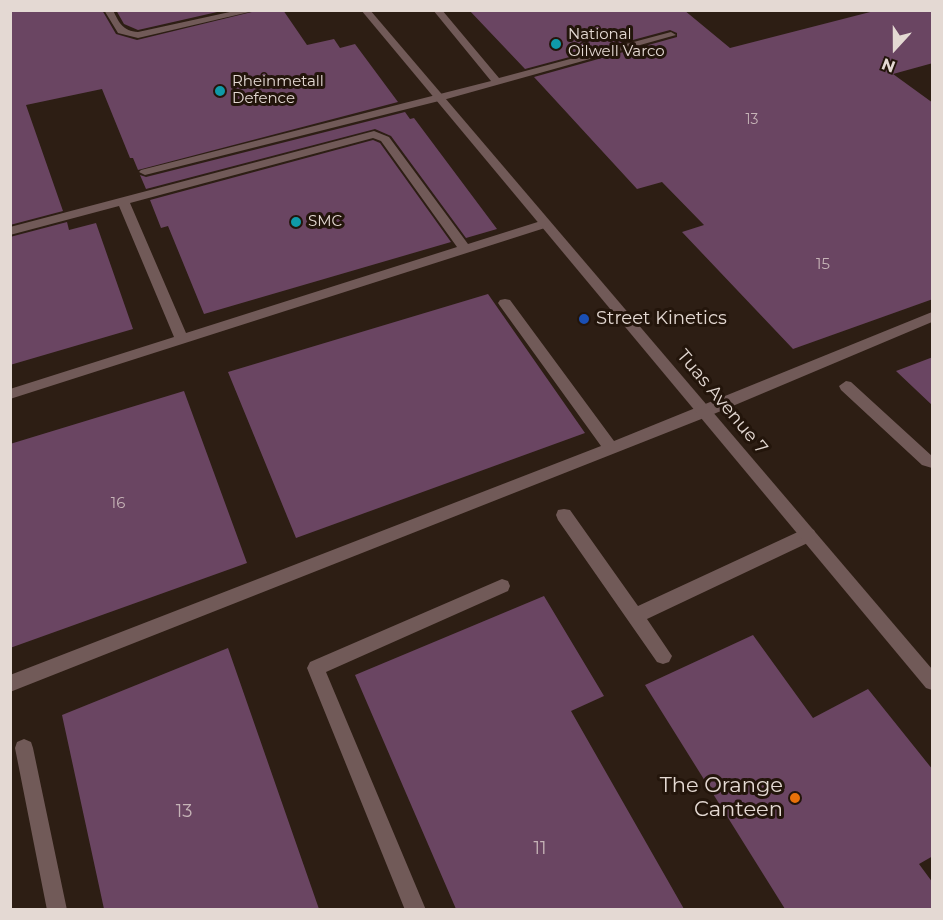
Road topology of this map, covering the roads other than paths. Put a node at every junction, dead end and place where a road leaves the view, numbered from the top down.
1 (108, 10) edge
2 (254, 10) edge
3 (365, 10) edge
4 (437, 10) edge
5 (671, 34) dead end
6 (497, 82) junction
7 (439, 98) junction
8 (145, 172) dead end
9 (123, 201) junction
10 (544, 224) junction
11 (10, 231) edge
12 (465, 249) junction
13 (505, 303) dead end
14 (933, 317) edge
15 (182, 338) junction
16 (846, 386) dead end
17 (10, 394) edge
18 (704, 412) junction
19 (611, 448) junction
20 (933, 462) edge
21 (564, 515) dead end
22 (808, 535) junction
23 (502, 586) dead end
24 (635, 616) junction
25 (663, 656) dead end
26 (933, 682) edge
27 (10, 684) edge
28 (24, 748) dead end
29 (57, 909) edge
30 (416, 909) edge

1 - 2 street
3 - 7 street, Tuas Avenue 7
4 - 6 street
5 - 6 street
6 - 7 street
7 - 8 street
7 - 10 street, Tuas Avenue 7
9 - 11 street
9 - 12 street
9 - 15 street
10 - 12 street
10 - 18 street, Tuas Avenue 7
12 - 15 street
13 - 19 street
14 - 18 street
15 - 17 street
16 - 20 street
18 - 19 street
18 - 22 street, Tuas Avenue 7
19 - 27 street
21 - 24 street
22 - 24 street
22 - 26 street, Tuas Avenue 7
23 - 30 street
24 - 25 street
28 - 29 street

